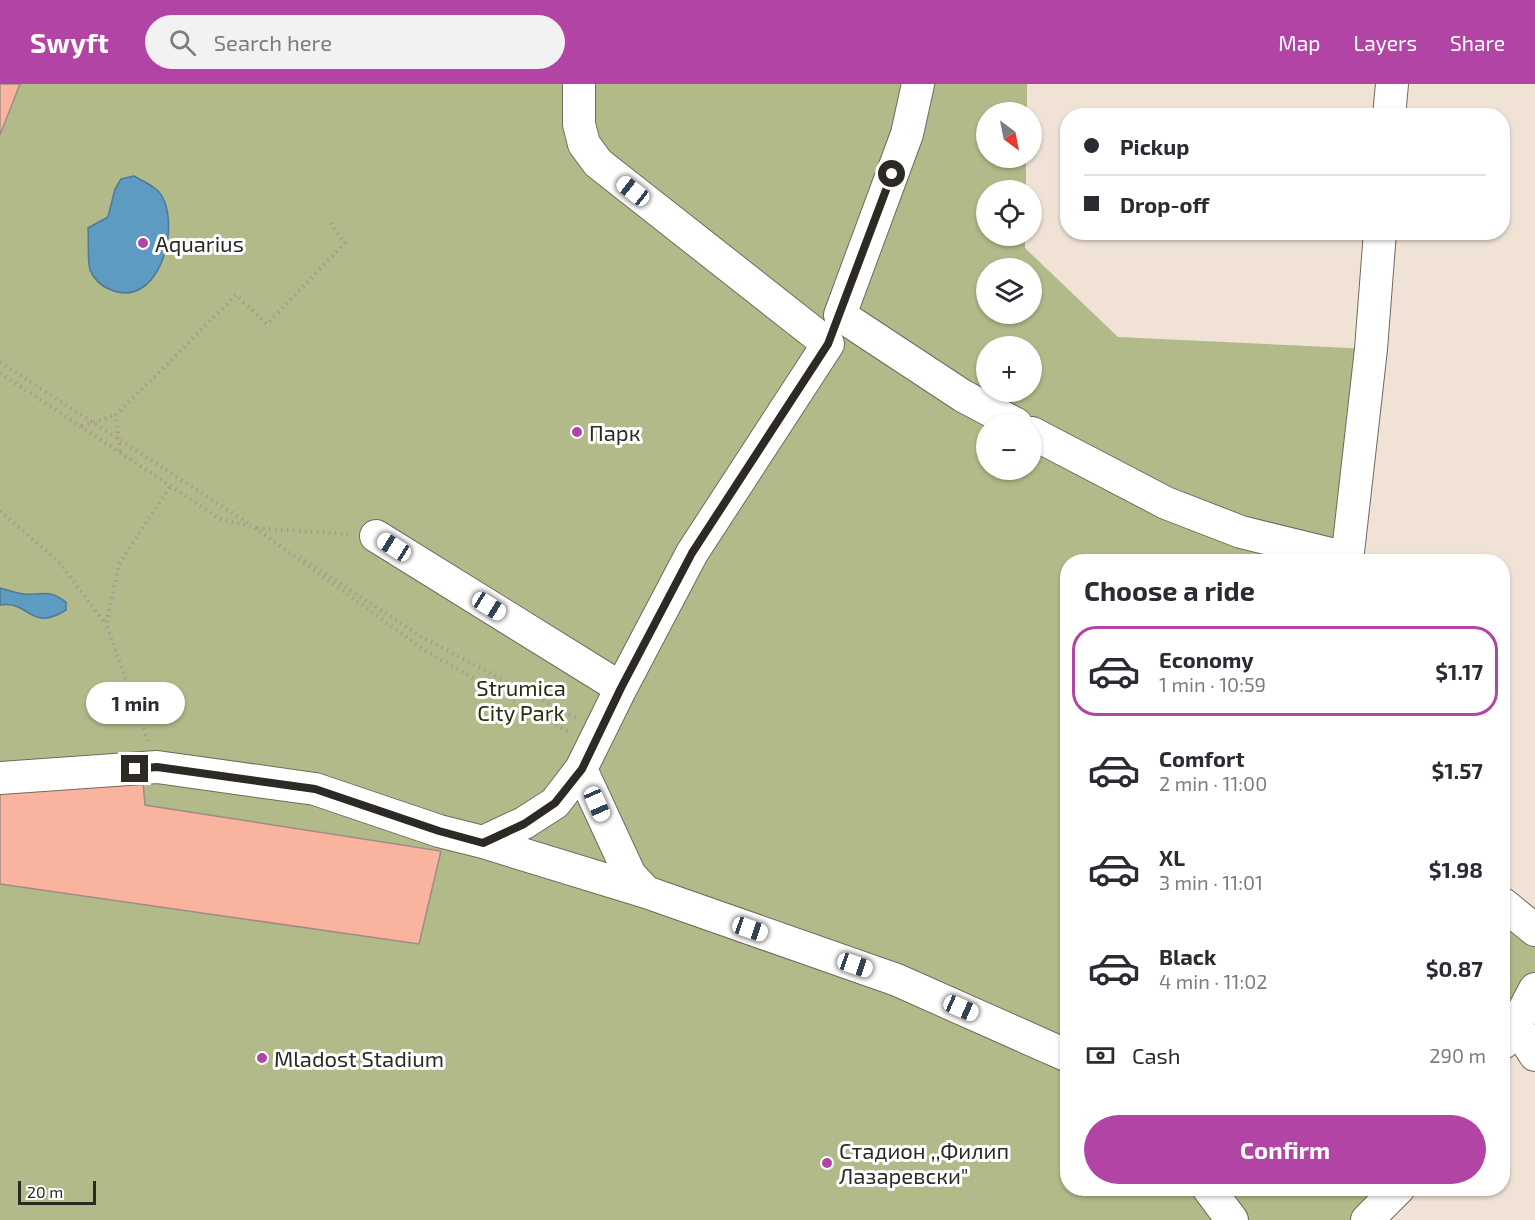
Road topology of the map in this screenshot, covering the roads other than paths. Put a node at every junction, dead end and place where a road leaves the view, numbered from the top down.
1 (579, 84) edge
2 (918, 84) edge
3 (1392, 84) edge
4 (1390, 108) edge
5 (1379, 240) edge
6 (834, 330) junction
7 (997, 414) edge
8 (1042, 438) edge
9 (376, 536) road end
10 (1327, 554) edge
11 (1348, 554) edge
12 (621, 688) junction
13 (587, 758) junction
14 (0, 778) edge
15 (483, 843) junction
16 (646, 892) junction
17 (1510, 910) edge
18 (1535, 930) edge
19 (1535, 989) edge
20 (1510, 1032) edge
21 (1510, 1035) edge
22 (1060, 1052) edge
23 (1535, 1055) edge
24 (1214, 1196) edge
25 (1391, 1196) edge
26 (1232, 1220) edge
27 (1367, 1220) edge

1 - 6 street
2 - 6 street
3 - 4 street
5 - 11 street
6 - 7 street
6 - 12 street
8 - 10 street
9 - 12 street
12 - 13 street
13 - 15 street
13 - 16 street
14 - 15 street
15 - 16 street
16 - 22 street
17 - 18 street
19 - 20 street
21 - 23 street
24 - 26 street
25 - 27 street

